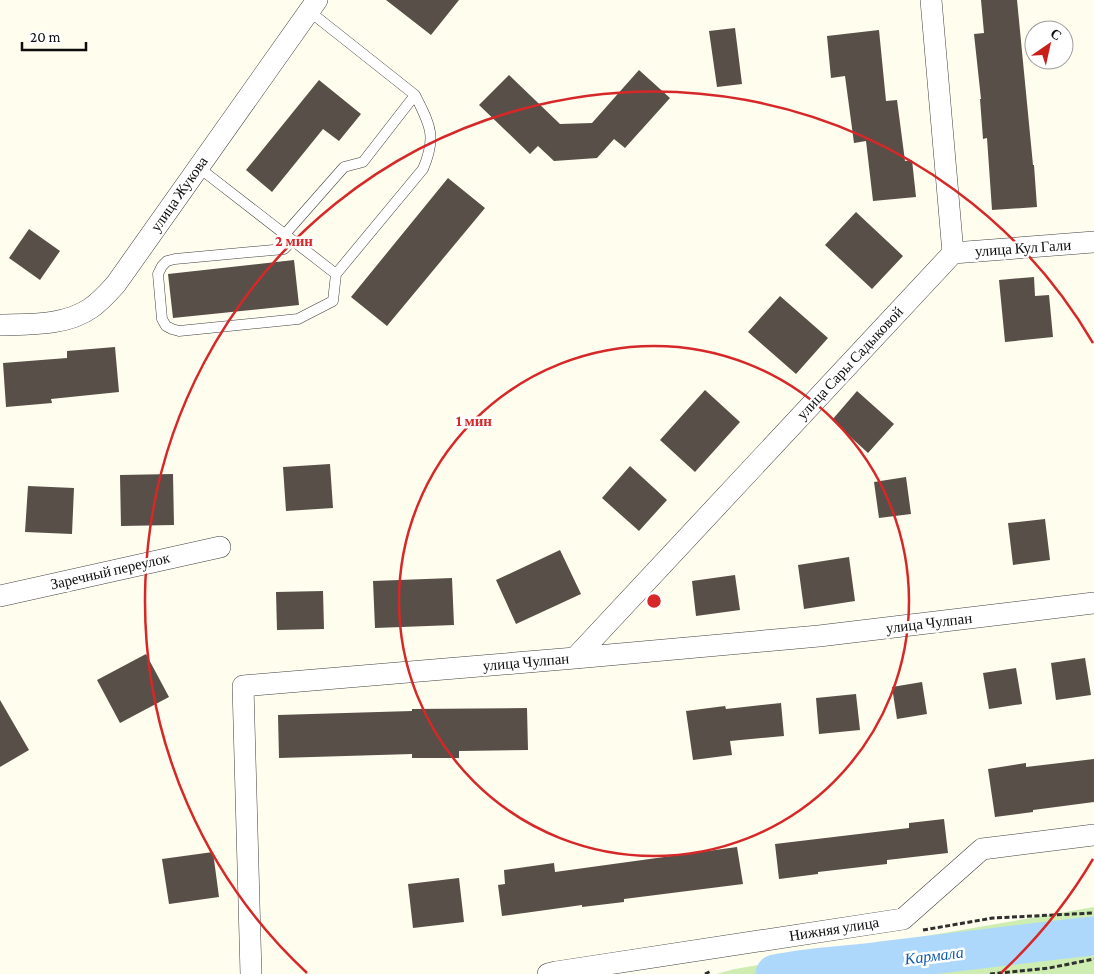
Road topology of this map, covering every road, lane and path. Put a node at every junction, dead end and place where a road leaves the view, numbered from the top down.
1 (931, 0) edge
2 (313, 6) edge
3 (415, 95) junction
4 (198, 167) junction
5 (285, 234) junction
6 (1094, 242) edge
7 (952, 253) junction
8 (336, 274) junction
9 (0, 325) edge
10 (220, 547) dead end
11 (0, 596) edge
12 (1094, 603) edge
13 (575, 658) junction
14 (1094, 835) edge
15 (1094, 958) edge
16 (251, 974) edge
17 (548, 974) edge
18 (990, 974) edge
19 (1001, 974) edge

1 - 7 street
2 - 3 lane
2 - 4 street, улица Жукова
3 - 5 lane
3 - 8 lane
4 - 5 lane
4 - 9 street, улица Жукова
5 - 8 lane
5 - 8 lane
6 - 7 street, улица Кул Гали
7 - 13 street, улица Сары Садыковой
10 - 11 street, Заречный переулок
12 - 13 street, улица Чулпан
13 - 16 street, улица Чулпан
14 - 17 street, Нижняя улица
15 - 19 path
18 - 19 path

